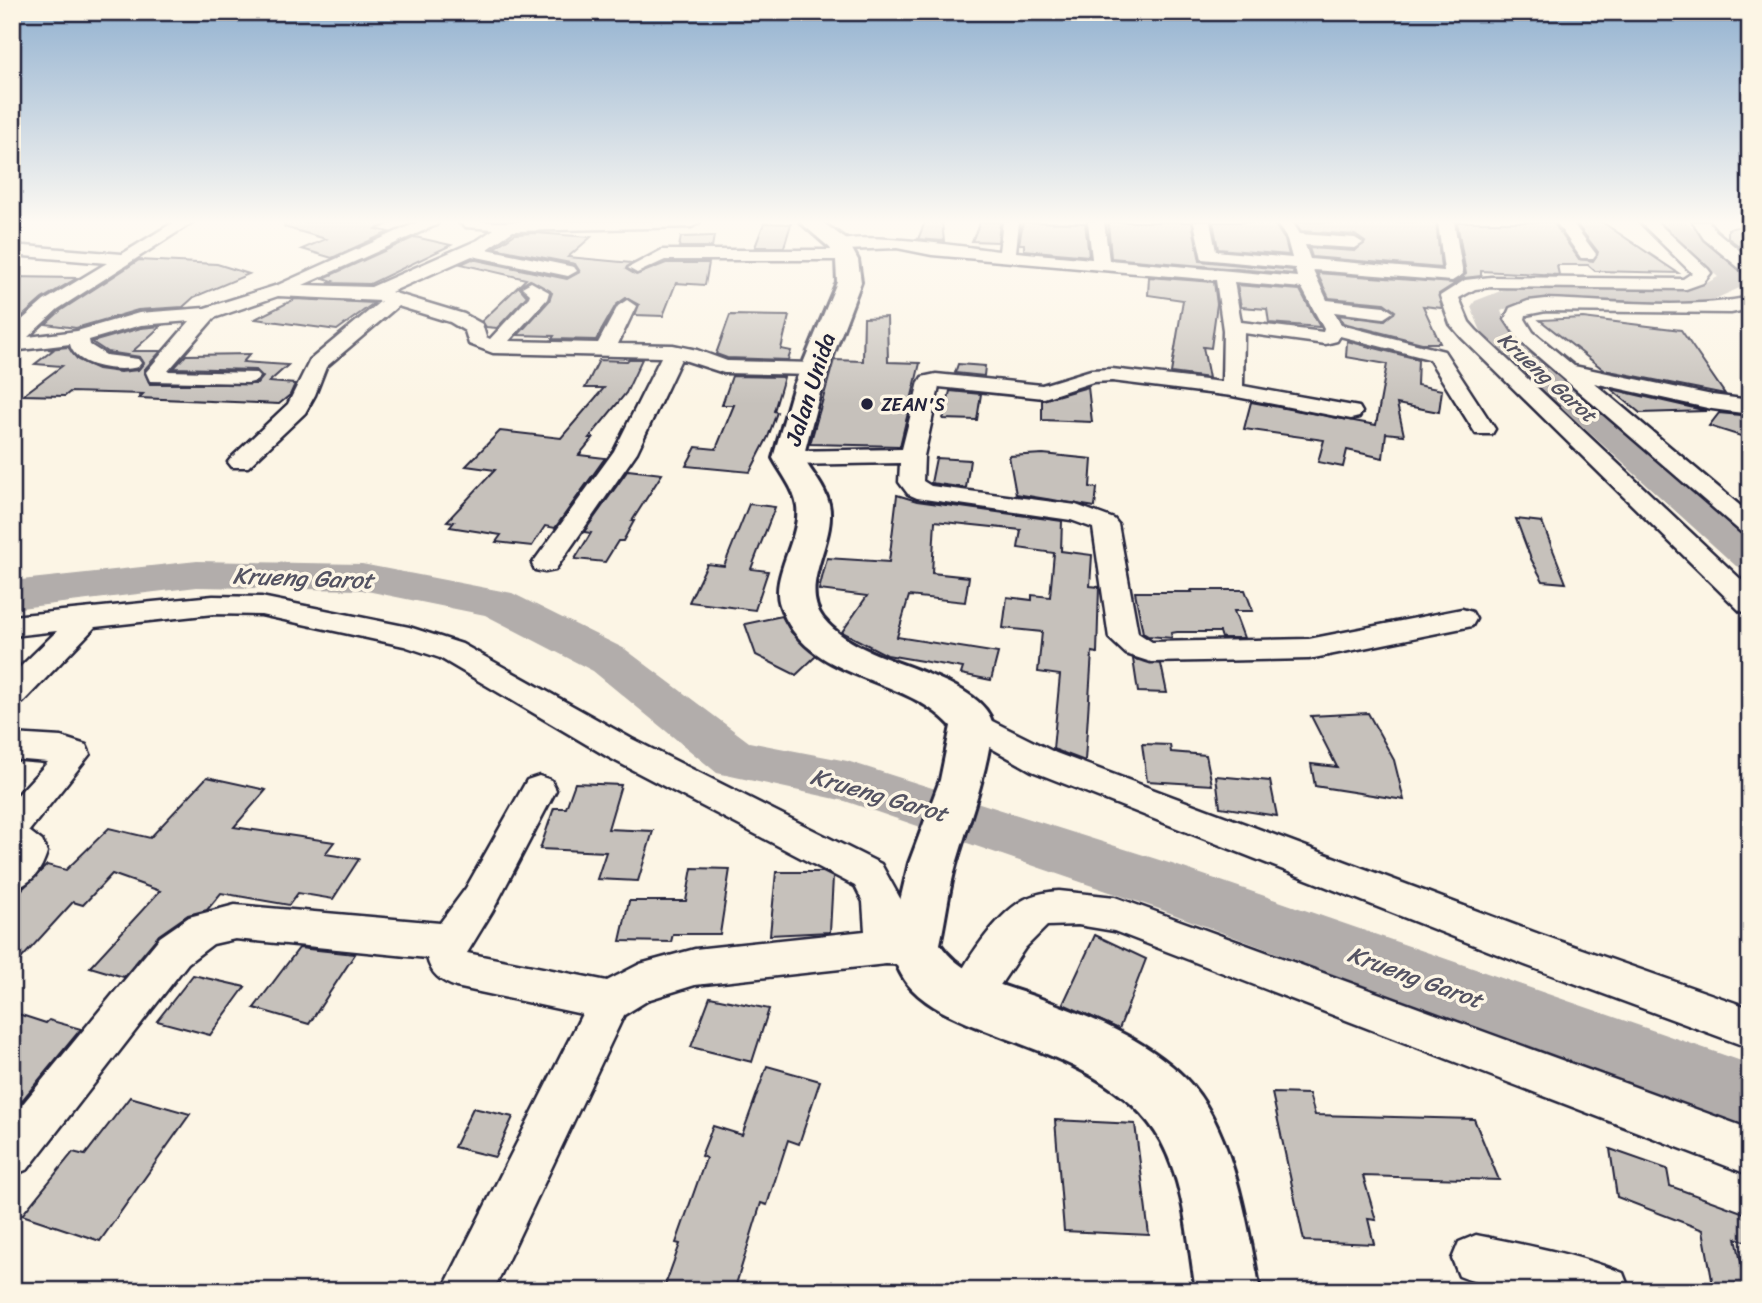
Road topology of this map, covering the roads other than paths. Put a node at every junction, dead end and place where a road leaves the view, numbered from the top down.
1 (87, 283) edge
2 (292, 283) edge
3 (397, 283) edge
4 (847, 283) edge
5 (1225, 283) edge
6 (1308, 283) edge
7 (1459, 283) edge
8 (1620, 283) edge
9 (1689, 283) edge
10 (531, 286) dead end
11 (276, 290) junction
12 (374, 293) junction
13 (396, 298) junction
14 (1750, 303) edge
15 (25, 305) dead end
16 (51, 305) junction
17 (1322, 305) junction
18 (627, 306) dead end
19 (1384, 312) dead end
20 (207, 314) junction
21 (1334, 329) junction
22 (1233, 330) junction
23 (79, 337) junction
24 (12, 345) edge
25 (494, 347) junction
26 (604, 351) junction
27 (673, 351) junction
28 (131, 363) dead end
29 (815, 369) junction
30 (1567, 370) junction
31 (249, 377) dead end
32 (1233, 390) junction
33 (1750, 407) edge
34 (1351, 412) dead end
35 (1484, 429) dead end
36 (912, 456) junction
37 (788, 458) junction
38 (240, 462) dead end
39 (1750, 527) edge
40 (545, 564) dead end
41 (1750, 604) edge
42 (1462, 619) dead end
43 (85, 620) junction
44 (12, 626) edge
45 (12, 694) edge
46 (972, 723) junction
47 (12, 746) edge
48 (539, 790) dead end
49 (12, 827) edge
50 (12, 838) edge
51 (12, 873) edge
52 (449, 943) junction
53 (900, 946) junction
54 (968, 998) junction
55 (610, 1001) junction
56 (1750, 1028) edge
57 (14, 1147) edge
58 (1750, 1153) edge
59 (1476, 1259) dead end
60 (467, 1291) edge
61 (1228, 1291) edge
62 (1605, 1291) edge

1 - 16 street
2 - 11 street
3 - 12 street
4 - 29 street, Jalan Unida
5 - 22 street
6 - 17 street
7 - 41 street
8 - 9 street
10 - 25 street
11 - 12 street
11 - 20 street
12 - 13 street
13 - 25 street
13 - 38 street
14 - 30 street
15 - 16 street
16 - 24 street
17 - 19 street
17 - 21 street
18 - 26 street
20 - 23 street
20 - 31 street
21 - 22 street
21 - 35 street
22 - 32 street
23 - 24 street
23 - 28 street
25 - 26 street
26 - 27 street
27 - 29 street
27 - 40 street
29 - 37 street, Jalan Unida
30 - 33 street
30 - 39 street
32 - 34 street
32 - 36 street
36 - 37 street
36 - 42 street
37 - 46 street, Jalan Unida
43 - 44 street
43 - 45 street
43 - 53 street
46 - 53 street
46 - 56 street
47 - 49 street
48 - 52 street
50 - 51 street
52 - 55 street
52 - 57 street
53 - 54 street
53 - 55 street
54 - 58 street
54 - 61 street
55 - 60 street
59 - 62 street

